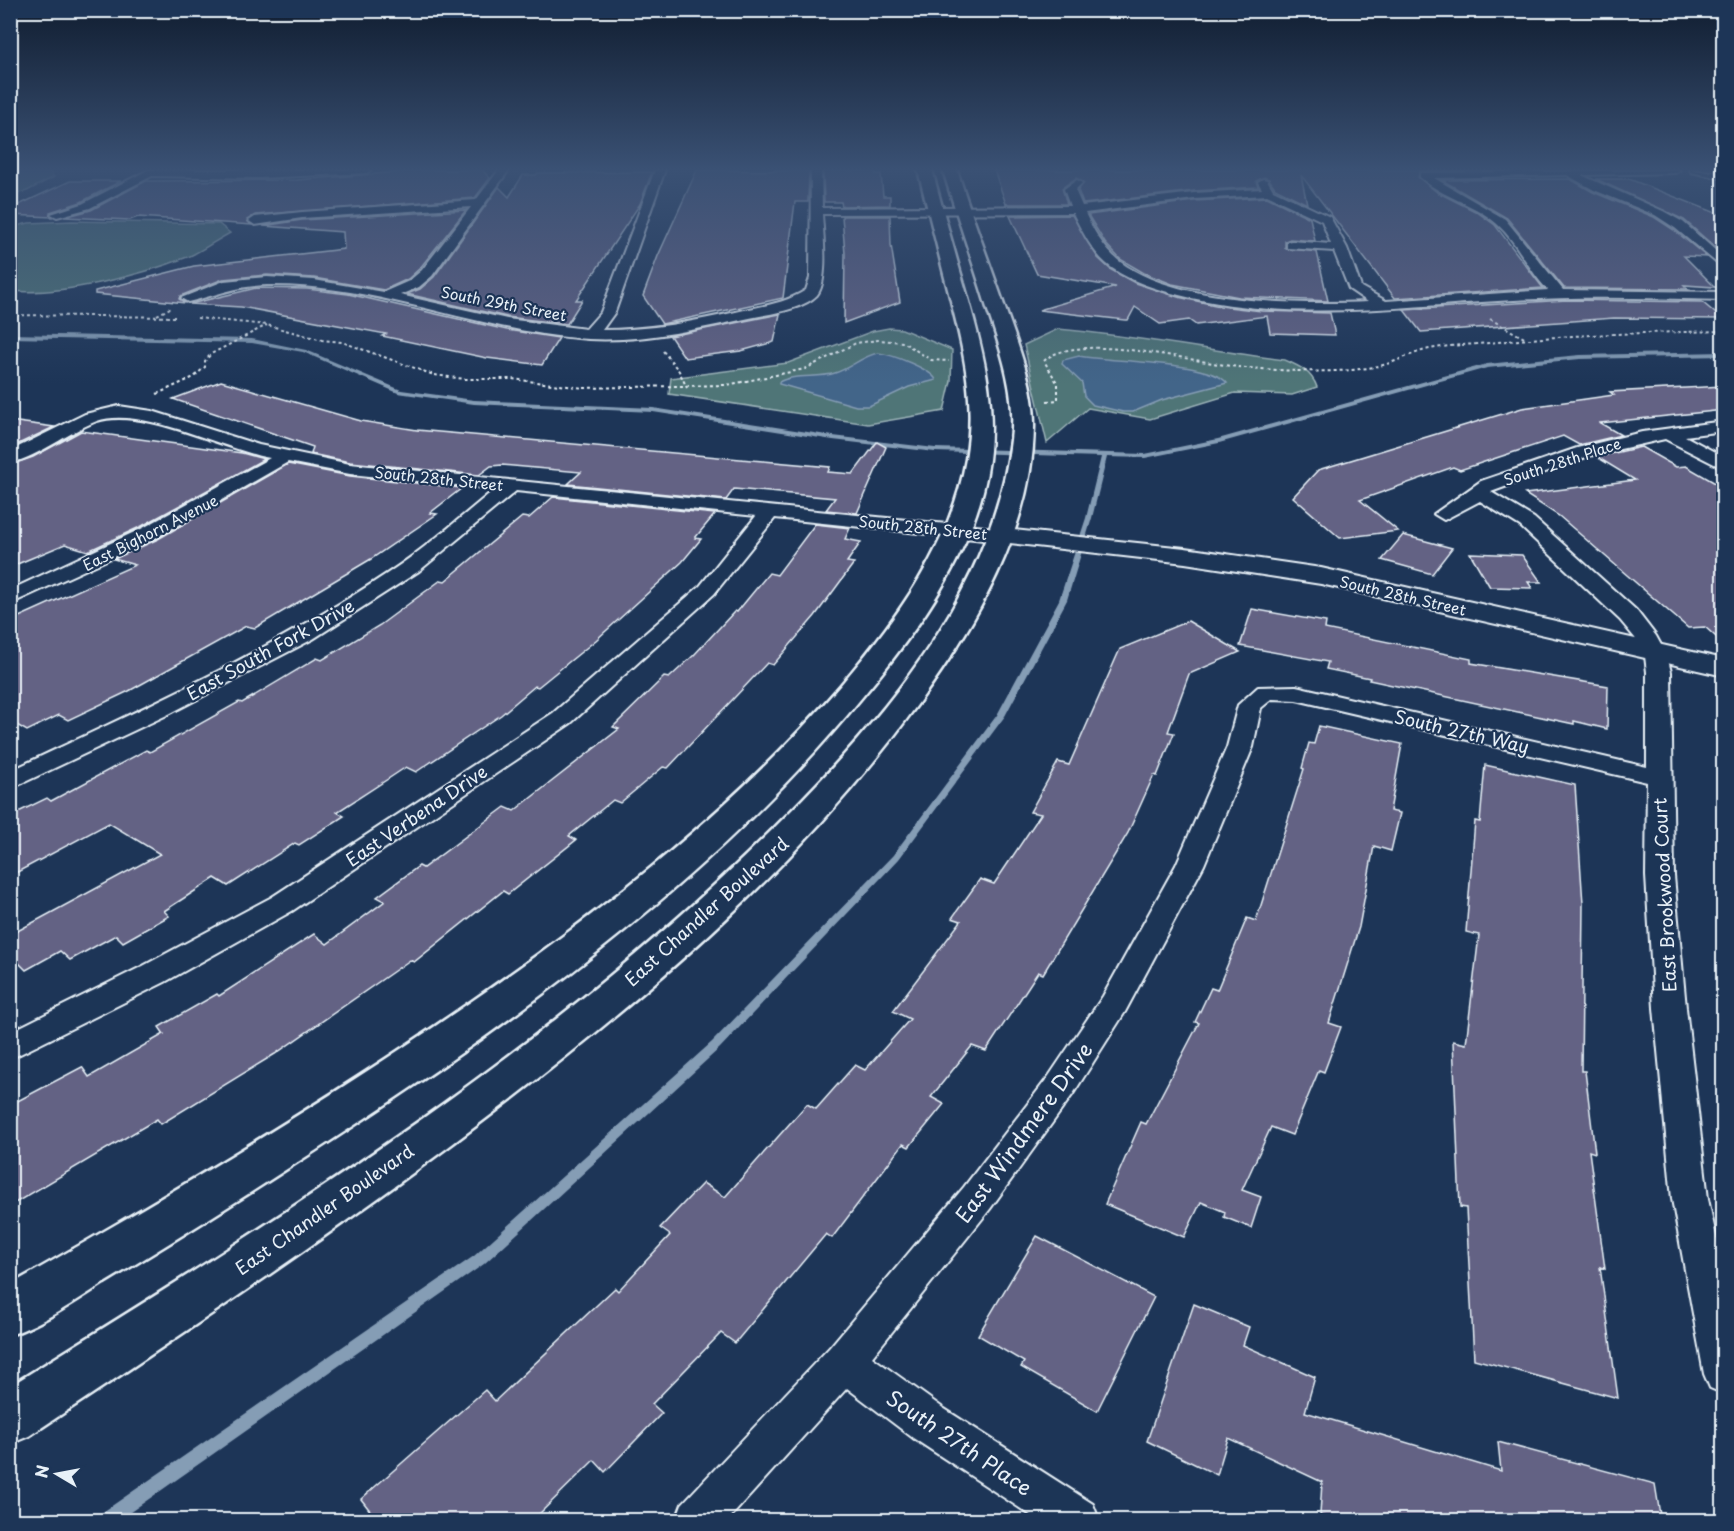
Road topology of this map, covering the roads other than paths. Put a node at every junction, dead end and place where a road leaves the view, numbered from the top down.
1 (450, 241) edge
2 (634, 241) edge
3 (817, 241) edge
4 (944, 241) edge
5 (973, 241) edge
6 (1097, 241) edge
7 (1338, 241) edge
8 (1518, 241) edge
9 (1697, 241) edge
10 (1291, 245) dead end
11 (1341, 248) junction
12 (1724, 266) edge
13 (1164, 287) junction
14 (1138, 294) dead end
15 (1559, 294) junction
16 (385, 296) junction
17 (1724, 296) edge
18 (188, 298) dead end
19 (1385, 306) junction
20 (589, 335) junction
21 (1724, 426) edge
22 (1666, 433) junction
23 (284, 457) junction
24 (10, 458) edge
25 (1724, 464) edge
26 (511, 486) junction
27 (1478, 492) junction
28 (770, 512) junction
29 (1444, 514) dead end
30 (957, 531) junction
31 (1001, 536) junction
32 (10, 598) edge
33 (1656, 656) junction
34 (1724, 668) edge
35 (1266, 692) joint
36 (1658, 777) junction
37 (10, 780) edge
38 (10, 1047) edge
39 (10, 1312) edge
40 (844, 1361) junction
41 (1724, 1374) edge
42 (10, 1417) edge
43 (698, 1521) edge
44 (1077, 1521) edge

1 - 16 street
2 - 20 street
3 - 20 street, South 29th Street
4 - 30 main road
5 - 31 main road, East Chandler Boulevard
6 - 13 street
7 - 11 street
8 - 15 street
9 - 12 street
10 - 11 street
11 - 19 street
13 - 14 street
13 - 19 street
15 - 17 street
15 - 19 street
16 - 18 street, South 29th Street
16 - 20 street, South 29th Street
21 - 22 street, South 28th Place
22 - 25 street
22 - 27 street, South 28th Place
23 - 24 street, South 28th Street
23 - 26 street, South 28th Street
23 - 32 street, East Bighorn Avenue
26 - 28 street, South 28th Street
26 - 37 street, East South Fork Drive
27 - 29 street, South 28th Place
27 - 33 street, East Brookwood Court
28 - 30 street, South 28th Street
28 - 38 street, East Verbena Drive
30 - 31 street, South 28th Street
30 - 39 main road
31 - 33 street, South 28th Street
31 - 42 main road, East Chandler Boulevard
33 - 34 street, South 28th Street
33 - 36 street, East Brookwood Court
35 - 36 street, South 27th Way
35 - 40 street, East Windmere Drive
36 - 41 street, East Brookwood Court
40 - 43 street, East Windmere Drive
40 - 44 street, South 27th Place

